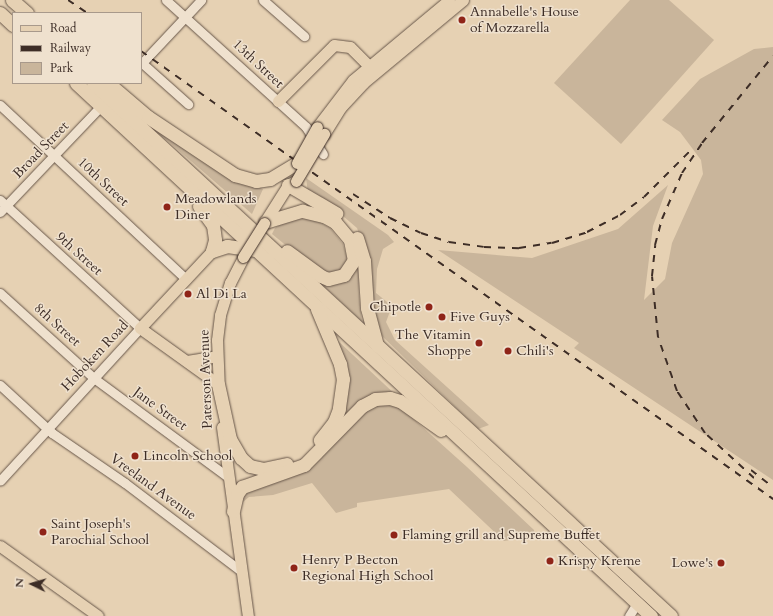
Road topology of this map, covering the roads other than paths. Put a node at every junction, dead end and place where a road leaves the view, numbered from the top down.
1 (3, 0) edge
2 (12, 0) edge
3 (166, 0) edge
4 (201, 0) edge
5 (264, 0) edge
6 (463, 0) edge
7 (447, 1) edge
8 (16, 12) edge
9 (26, 12) edge
10 (0, 13) edge
11 (185, 17) junction
12 (12, 24) edge
13 (304, 36) dead end
14 (142, 62) edge
15 (142, 64) edge
16 (369, 66) junction
17 (77, 84) edge
18 (94, 84) edge
19 (109, 84) edge
20 (278, 102) junction
21 (188, 104) dead end
22 (0, 105) edge
23 (101, 106) junction
24 (320, 131) junction
25 (323, 154) dead end
26 (155, 155) junction
27 (55, 156) junction
28 (297, 162) joint
29 (287, 180) junction
30 (2, 206) edge
31 (230, 209) junction
32 (265, 222) junction
33 (256, 250) junction
34 (212, 251) junction
35 (186, 279) junction
36 (0, 293) edge
37 (316, 304) junction
38 (140, 328) junction
39 (377, 346) junction
40 (217, 356) junction
41 (187, 361) junction
42 (95, 379) junction
43 (218, 384) junction
44 (0, 385) edge
45 (46, 428) junction
46 (484, 459) junction
47 (228, 477) junction
48 (0, 481) edge
49 (232, 511) junction
50 (0, 546) edge
51 (241, 571) junction
52 (637, 603) junction
53 (98, 616) edge
54 (248, 616) edge
55 (629, 616) edge
56 (651, 616) edge
57 (671, 616) edge

1 - 8 highway
2 - 9 highway
3 - 11 street, 13th Street
4 - 11 street
5 - 13 street
6 - 24 main road
7 - 16 main road
10 - 12 highway
11 - 14 street
11 - 20 street, 13th Street
15 - 21 street
16 - 20 main road
16 - 24 main road
17 - 23 highway
18 - 31 highway
19 - 29 highway
20 - 25 street, 13th Street
22 - 27 street, 10th Street
23 - 26 highway
23 - 27 street, Broad Street
24 - 28 main road, bridge
24 - 29 main road, Paterson Avenue, bridge
26 - 33 highway
26 - 34 highway
27 - 30 street, Broad Street
27 - 35 street, 10th Street
28 - 29 highway
29 - 32 main road, Paterson Avenue
29 - 39 highway
30 - 38 street, 9th Street
31 - 32 highway
31 - 39 highway
32 - 40 main road, Paterson Avenue, bridge
33 - 34 highway
33 - 37 highway
34 - 35 main road, Hoboken Road
35 - 38 main road, Hoboken Road
36 - 42 street, 8th Street
37 - 43 highway
37 - 46 highway
38 - 41 main road
38 - 42 street, Hoboken Road
39 - 57 highway
40 - 41 main road
40 - 43 main road, Paterson Avenue
41 - 43 main road
42 - 45 street, Hoboken Road
42 - 47 street, Jane Street
43 - 47 main road, Paterson Avenue
44 - 45 street, Vreeland Avenue
45 - 48 street, Hoboken Road
45 - 51 street, Vreeland Avenue
46 - 49 highway
46 - 52 highway
47 - 49 main road, Paterson Avenue
49 - 51 main road, Paterson Avenue
50 - 53 main road
51 - 54 main road, Paterson Avenue
52 - 55 street
52 - 56 highway

